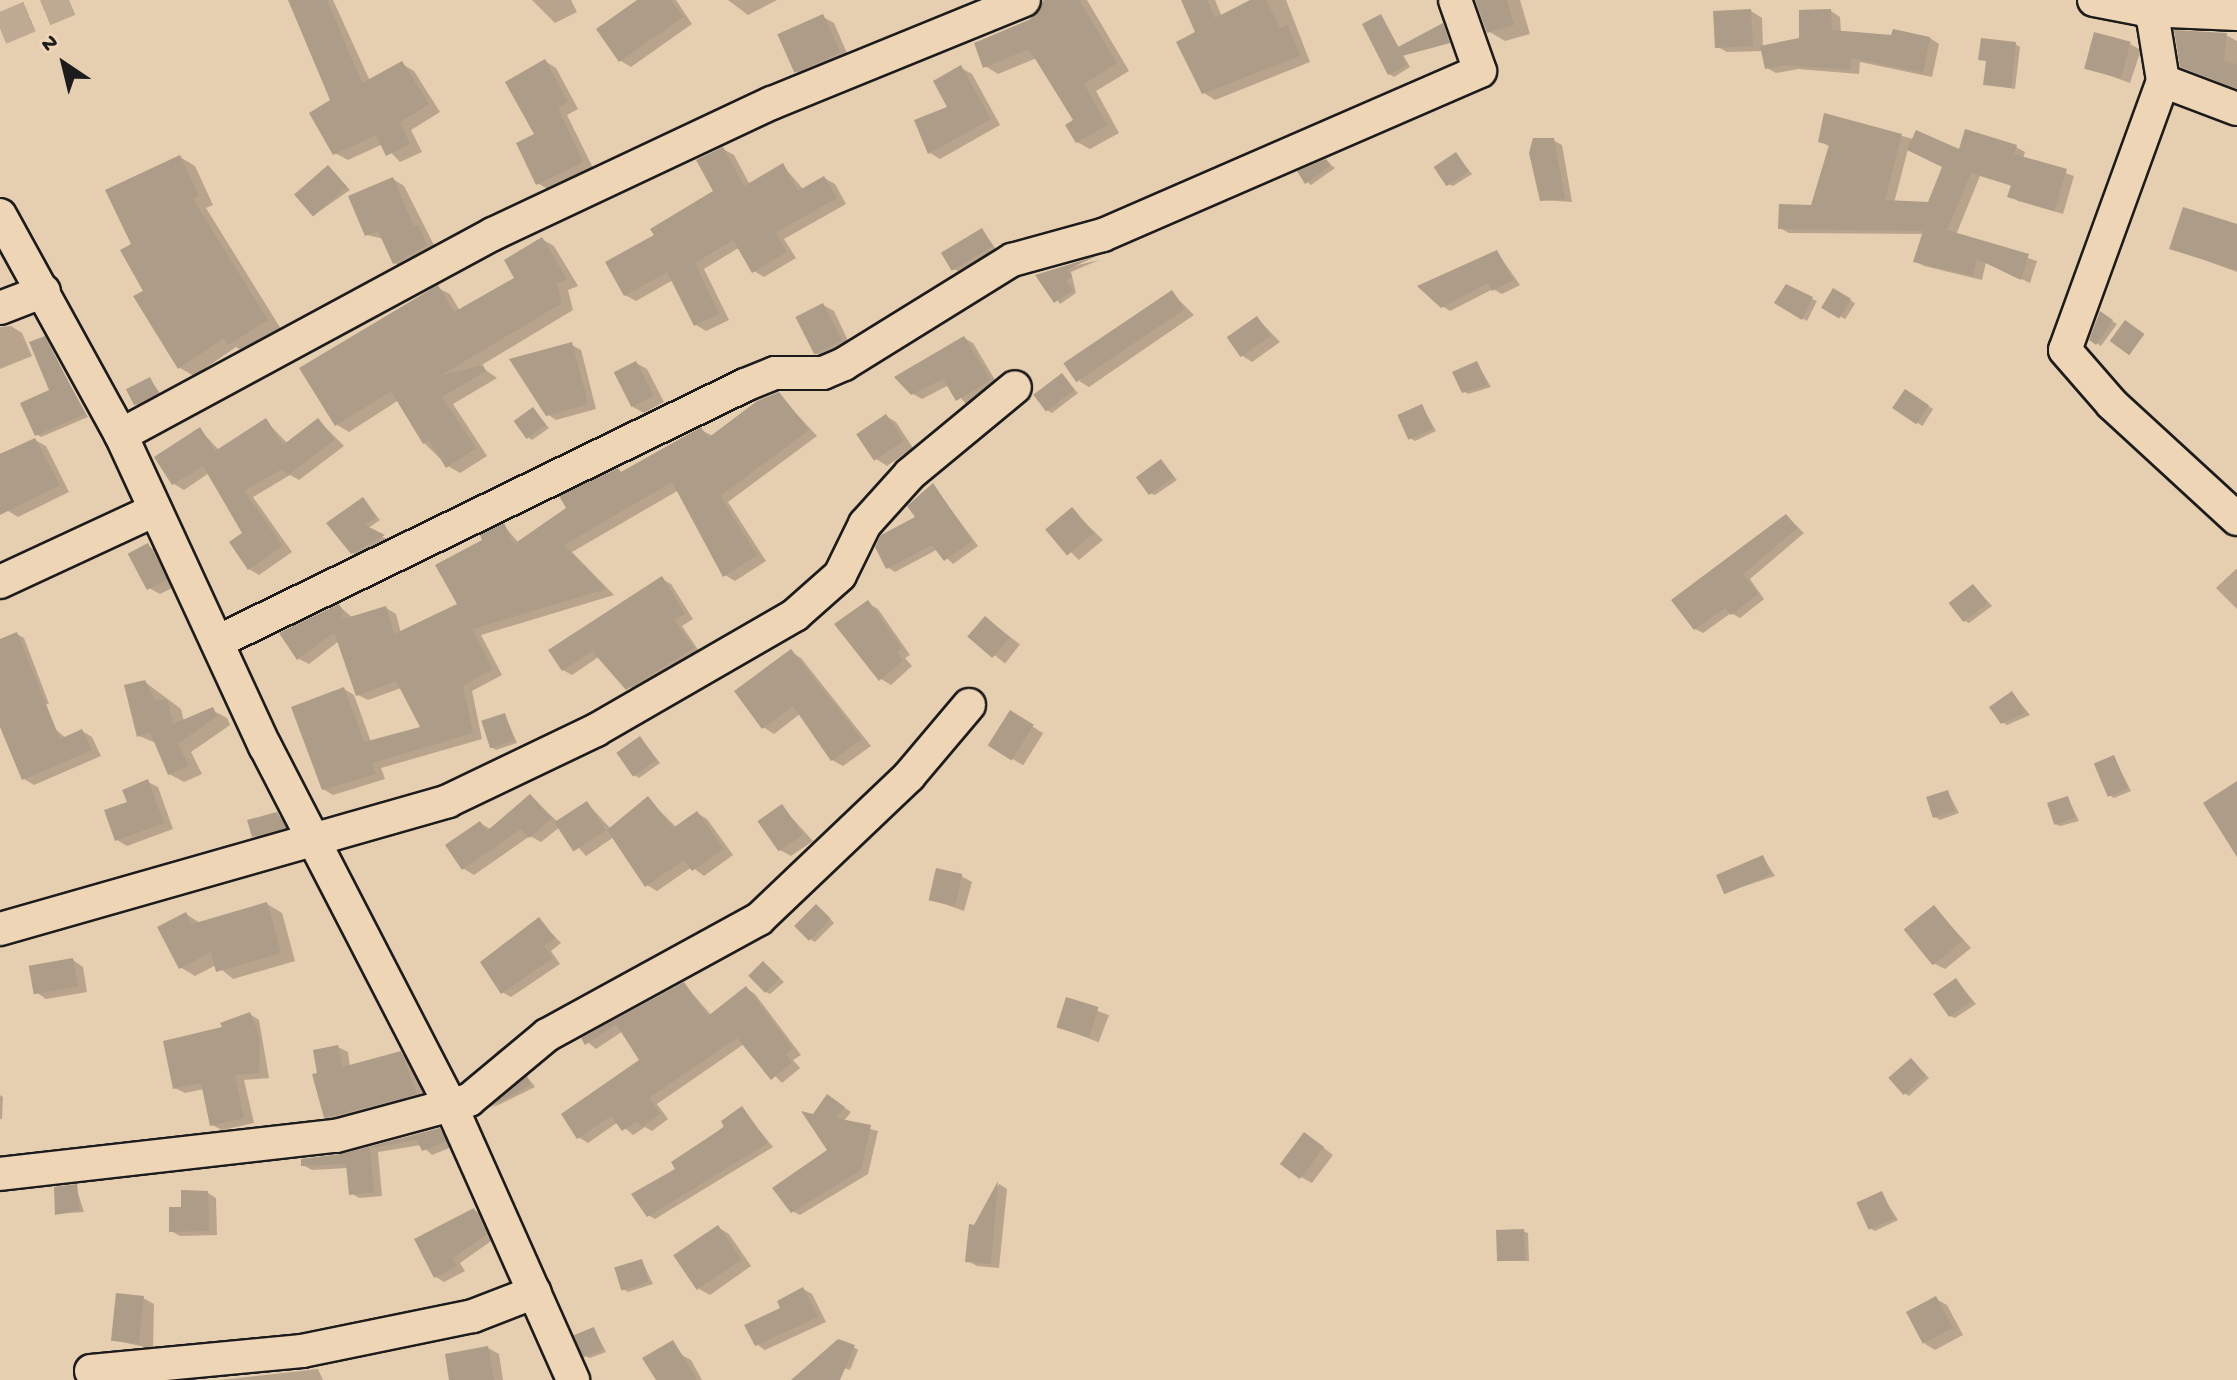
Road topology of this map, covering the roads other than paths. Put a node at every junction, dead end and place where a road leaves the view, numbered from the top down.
1 (1024, 0) edge
2 (1455, 0) edge
3 (2094, 0) edge
4 (2146, 10) junction
5 (2237, 14) edge
6 (2163, 81) junction
7 (2237, 109) edge
8 (0, 215) edge
9 (44, 291) junction
10 (0, 308) edge
11 (1015, 387) dead end
12 (121, 435) junction
13 (155, 510) junction
14 (2237, 519) edge
15 (0, 582) edge
16 (217, 642) junction
17 (969, 705) dead end
18 (314, 842) junction
19 (0, 929) edge
20 (452, 1108) junction
21 (0, 1174) edge
22 (535, 1292) junction
23 (91, 1371) dead end
24 (573, 1380) edge

1 - 12 street
2 - 16 street
3 - 4 street
4 - 5 street
4 - 6 street
6 - 7 street
6 - 14 street
8 - 9 street
9 - 10 street
9 - 12 street
11 - 18 street
12 - 13 street
13 - 15 street
13 - 16 street
16 - 18 street
17 - 20 street
18 - 19 street
18 - 20 street
20 - 21 street
20 - 22 street
22 - 23 street
22 - 24 street

